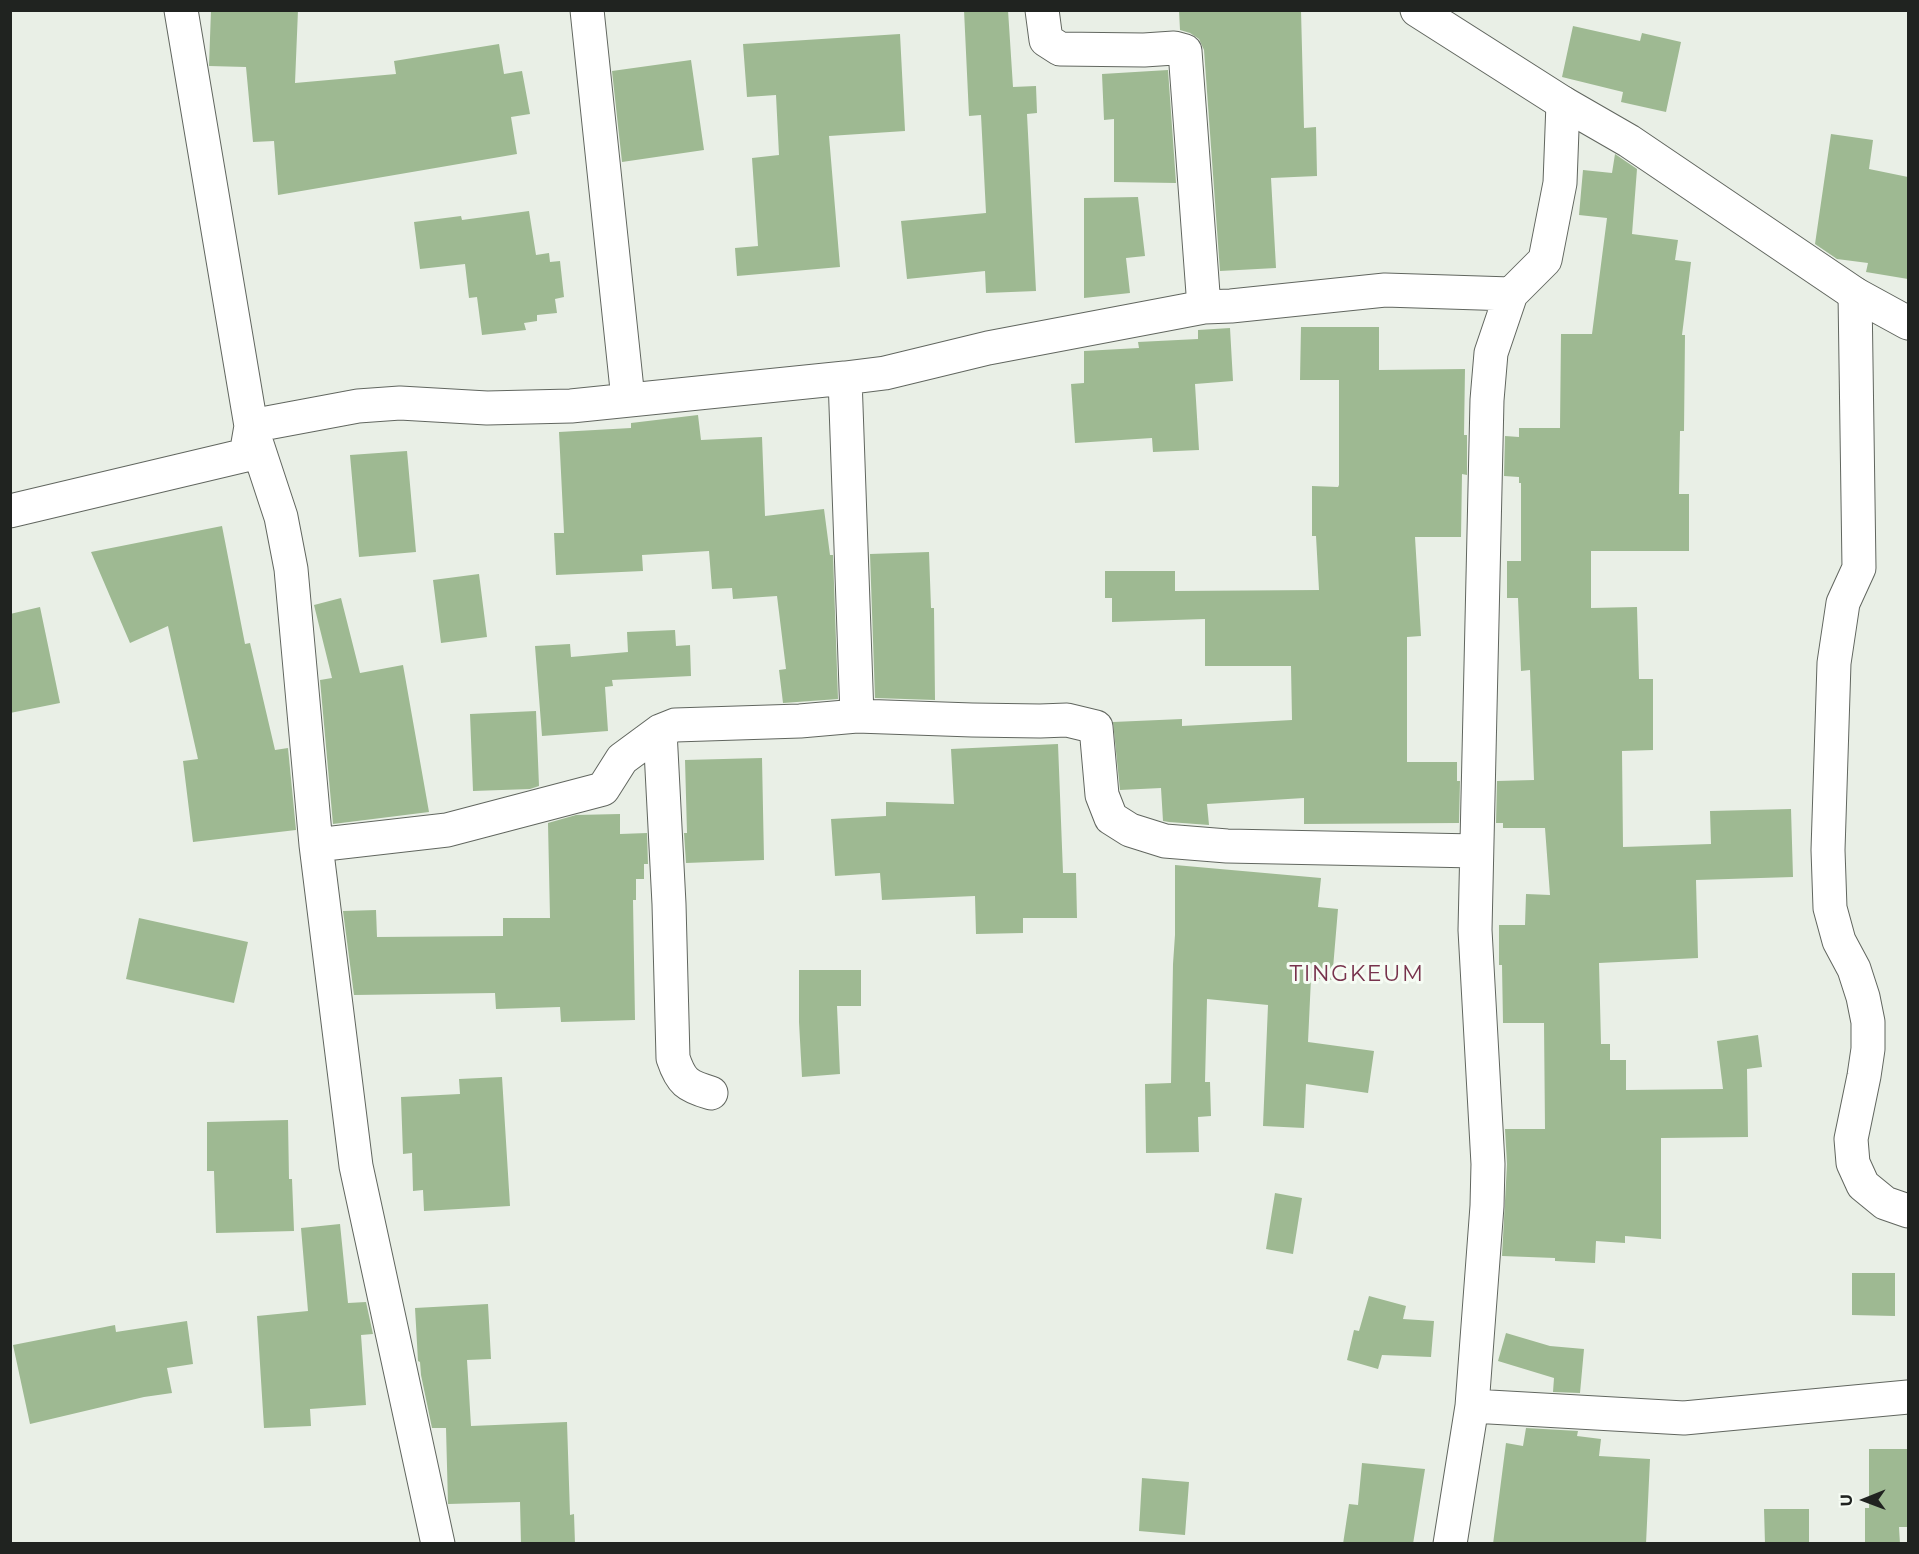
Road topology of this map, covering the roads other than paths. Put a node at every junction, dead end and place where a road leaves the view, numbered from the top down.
1 (181, 10) edge
2 (587, 10) edge
3 (1042, 10) edge
4 (1417, 10) edge
5 (1563, 103) junction
6 (1511, 294) junction
7 (1854, 294) junction
8 (1204, 307) junction
9 (1908, 323) edge
10 (844, 378) junction
11 (628, 399) junction
12 (251, 426) junction
13 (10, 512) edge
14 (857, 716) junction
15 (660, 731) junction
16 (316, 845) junction
17 (1476, 851) junction
18 (711, 1094) dead end
19 (1908, 1211) edge
20 (1908, 1397) edge
21 (1472, 1406) junction
22 (438, 1544) edge
23 (1450, 1544) edge

1 - 12 street
2 - 11 street
3 - 8 street
4 - 5 street
5 - 6 street
5 - 7 street
6 - 8 street
6 - 17 street
7 - 9 street
7 - 19 street
8 - 10 street
10 - 11 street
10 - 14 street
11 - 12 street
12 - 13 street
12 - 16 street
14 - 15 street
14 - 17 street
15 - 16 street
15 - 18 street
16 - 22 street
17 - 21 street
20 - 21 street
21 - 23 street

